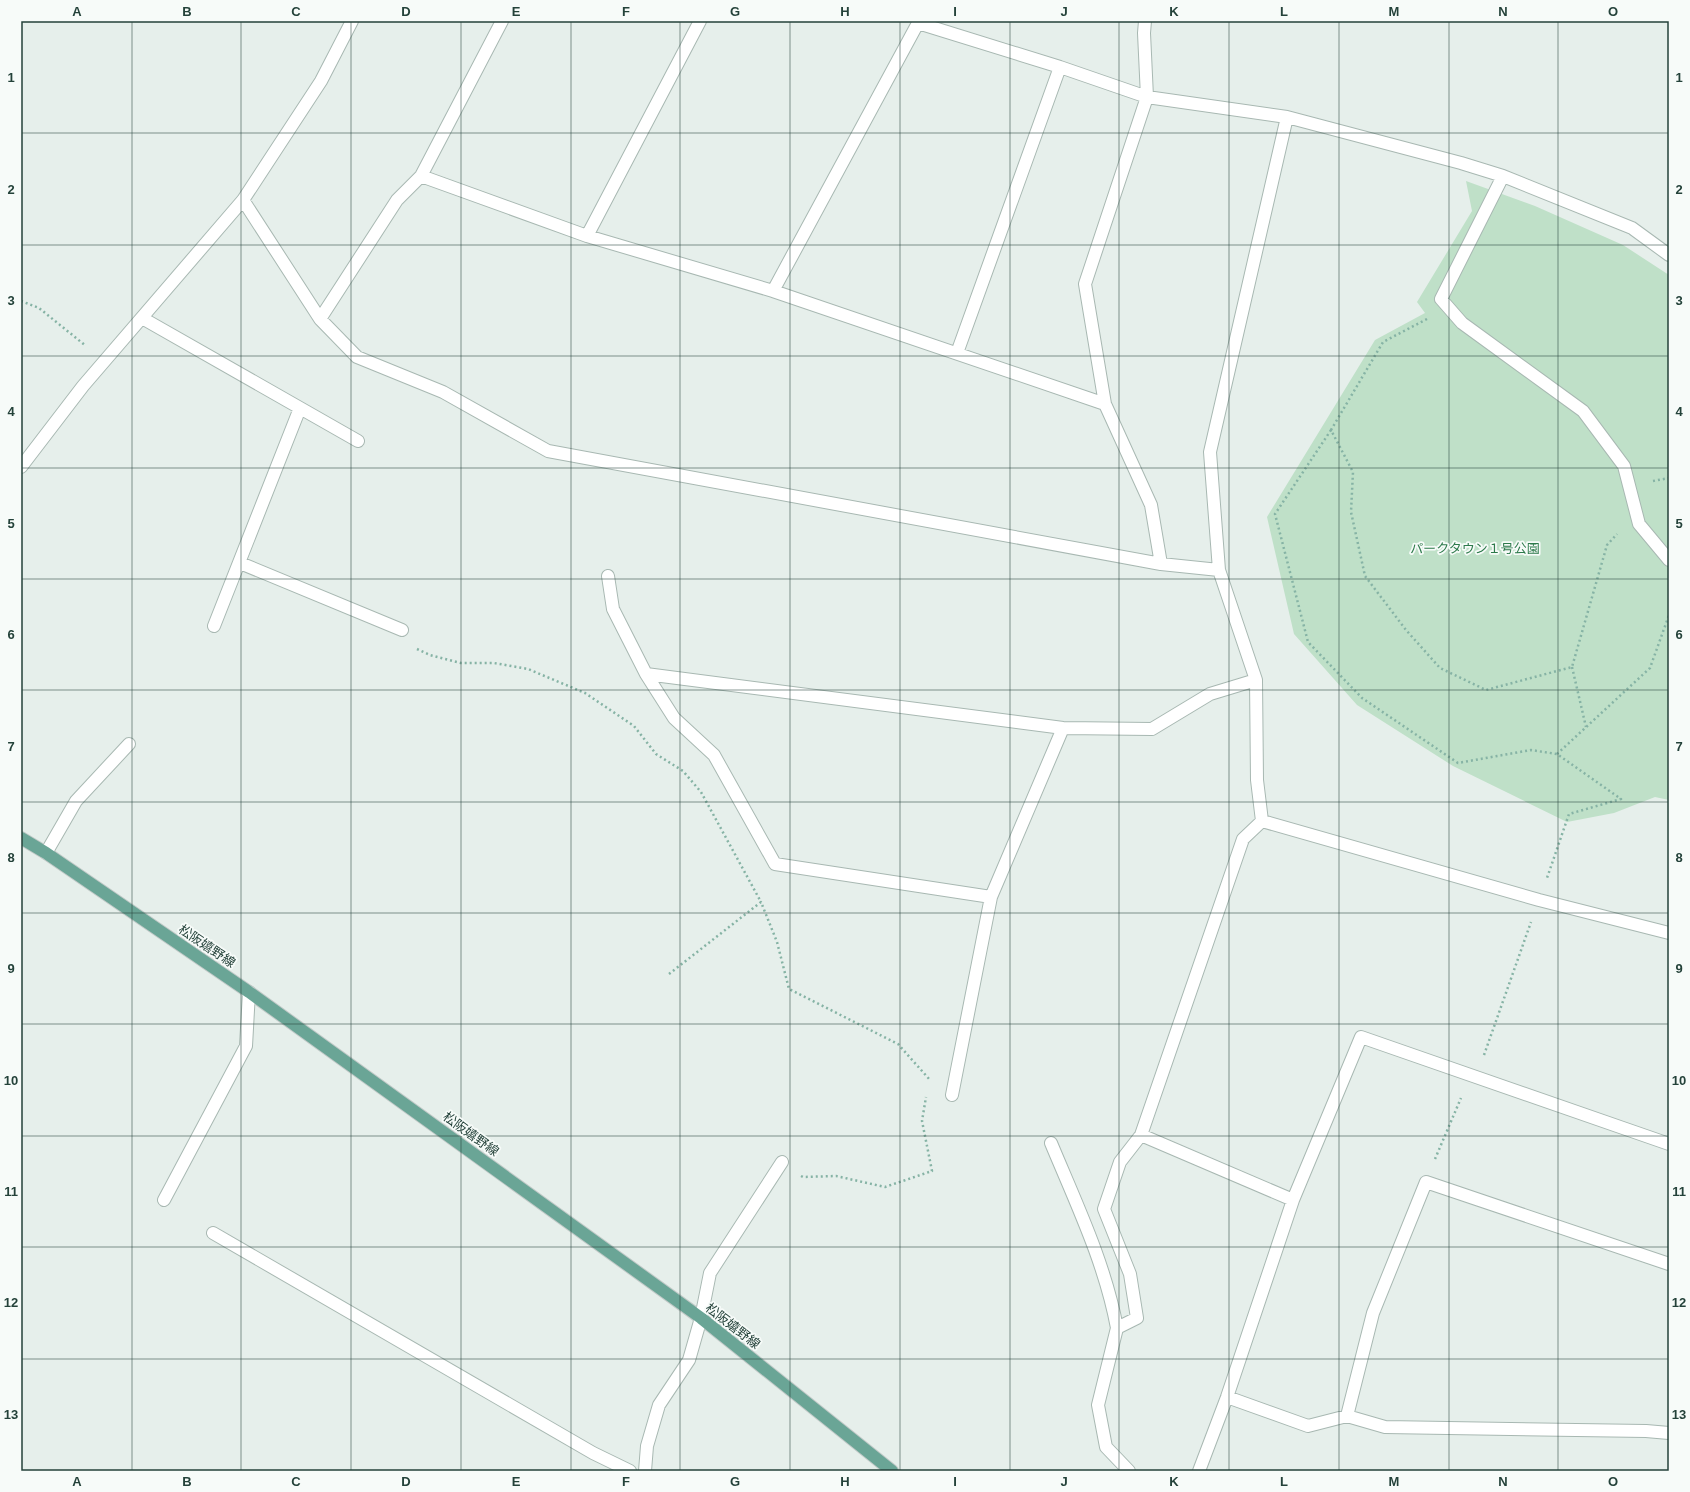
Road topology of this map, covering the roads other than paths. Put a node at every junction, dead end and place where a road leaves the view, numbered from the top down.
1 (352, 21) edge
2 (502, 21) edge
3 (700, 21) edge
4 (1145, 21) edge
5 (919, 22) edge
6 (1060, 67) junction
7 (1146, 98) junction
8 (1287, 118) junction
9 (422, 176) junction
10 (1503, 176) junction
11 (243, 200) junction
12 (587, 236) junction
13 (1669, 255) edge
14 (773, 291) junction
15 (142, 318) junction
16 (320, 319) junction
17 (957, 353) junction
18 (1105, 404) junction
19 (300, 408) junction
20 (358, 441) dead end
21 (21, 467) edge
22 (1669, 560) edge
23 (240, 563) junction
24 (1161, 564) junction
25 (1219, 570) junction
26 (608, 576) dead end
27 (214, 626) dead end
28 (402, 630) road end
29 (646, 674) junction
30 (1256, 680) junction
31 (1063, 728) junction
32 (129, 744) dead end
33 (1262, 820) junction
34 (21, 838) edge
35 (46, 853) junction
36 (991, 897) junction
37 (1669, 933) edge
38 (249, 992) junction
39 (952, 1096) dead end
40 (1141, 1135) junction
41 (1051, 1143) dead end
42 (1669, 1144) edge
43 (782, 1162) road end
44 (164, 1200) dead end
45 (1293, 1200) junction
46 (213, 1233) dead end
47 (1669, 1264) edge
48 (701, 1318) junction
49 (1117, 1328) junction
50 (1227, 1397) junction
51 (1347, 1416) junction
52 (1669, 1433) edge
53 (630, 1471) edge
54 (645, 1471) edge
55 (892, 1471) edge
56 (1129, 1471) edge
57 (1199, 1471) edge

1 - 11 street
2 - 9 street
3 - 12 street
4 - 7 street
5 - 6 street
5 - 14 street
6 - 7 street
6 - 17 street
7 - 8 street
7 - 18 street
8 - 10 street
8 - 25 street
9 - 12 street
9 - 16 street
10 - 13 street
10 - 22 street
11 - 15 street
11 - 16 street
12 - 14 street
14 - 17 street
15 - 19 street
15 - 21 street
16 - 24 street
17 - 18 street
18 - 24 street
19 - 20 street
19 - 23 street
23 - 27 street
23 - 28 street
24 - 25 street
25 - 30 street
26 - 29 street
29 - 31 street
29 - 36 street
30 - 31 street
30 - 33 street
31 - 36 street
32 - 35 street
33 - 37 street
33 - 40 street
34 - 35 main road, 松阪嬉野線
35 - 38 main road, 松阪嬉野線
36 - 39 street
38 - 44 street
38 - 48 main road, 松阪嬉野線
40 - 45 street
40 - 49 street
41 - 49 street
42 - 45 street
43 - 48 street
45 - 50 street
46 - 53 street
47 - 51 street
48 - 54 street
48 - 55 main road, 松阪嬉野線
49 - 56 street
50 - 51 street
50 - 57 street
51 - 52 street

